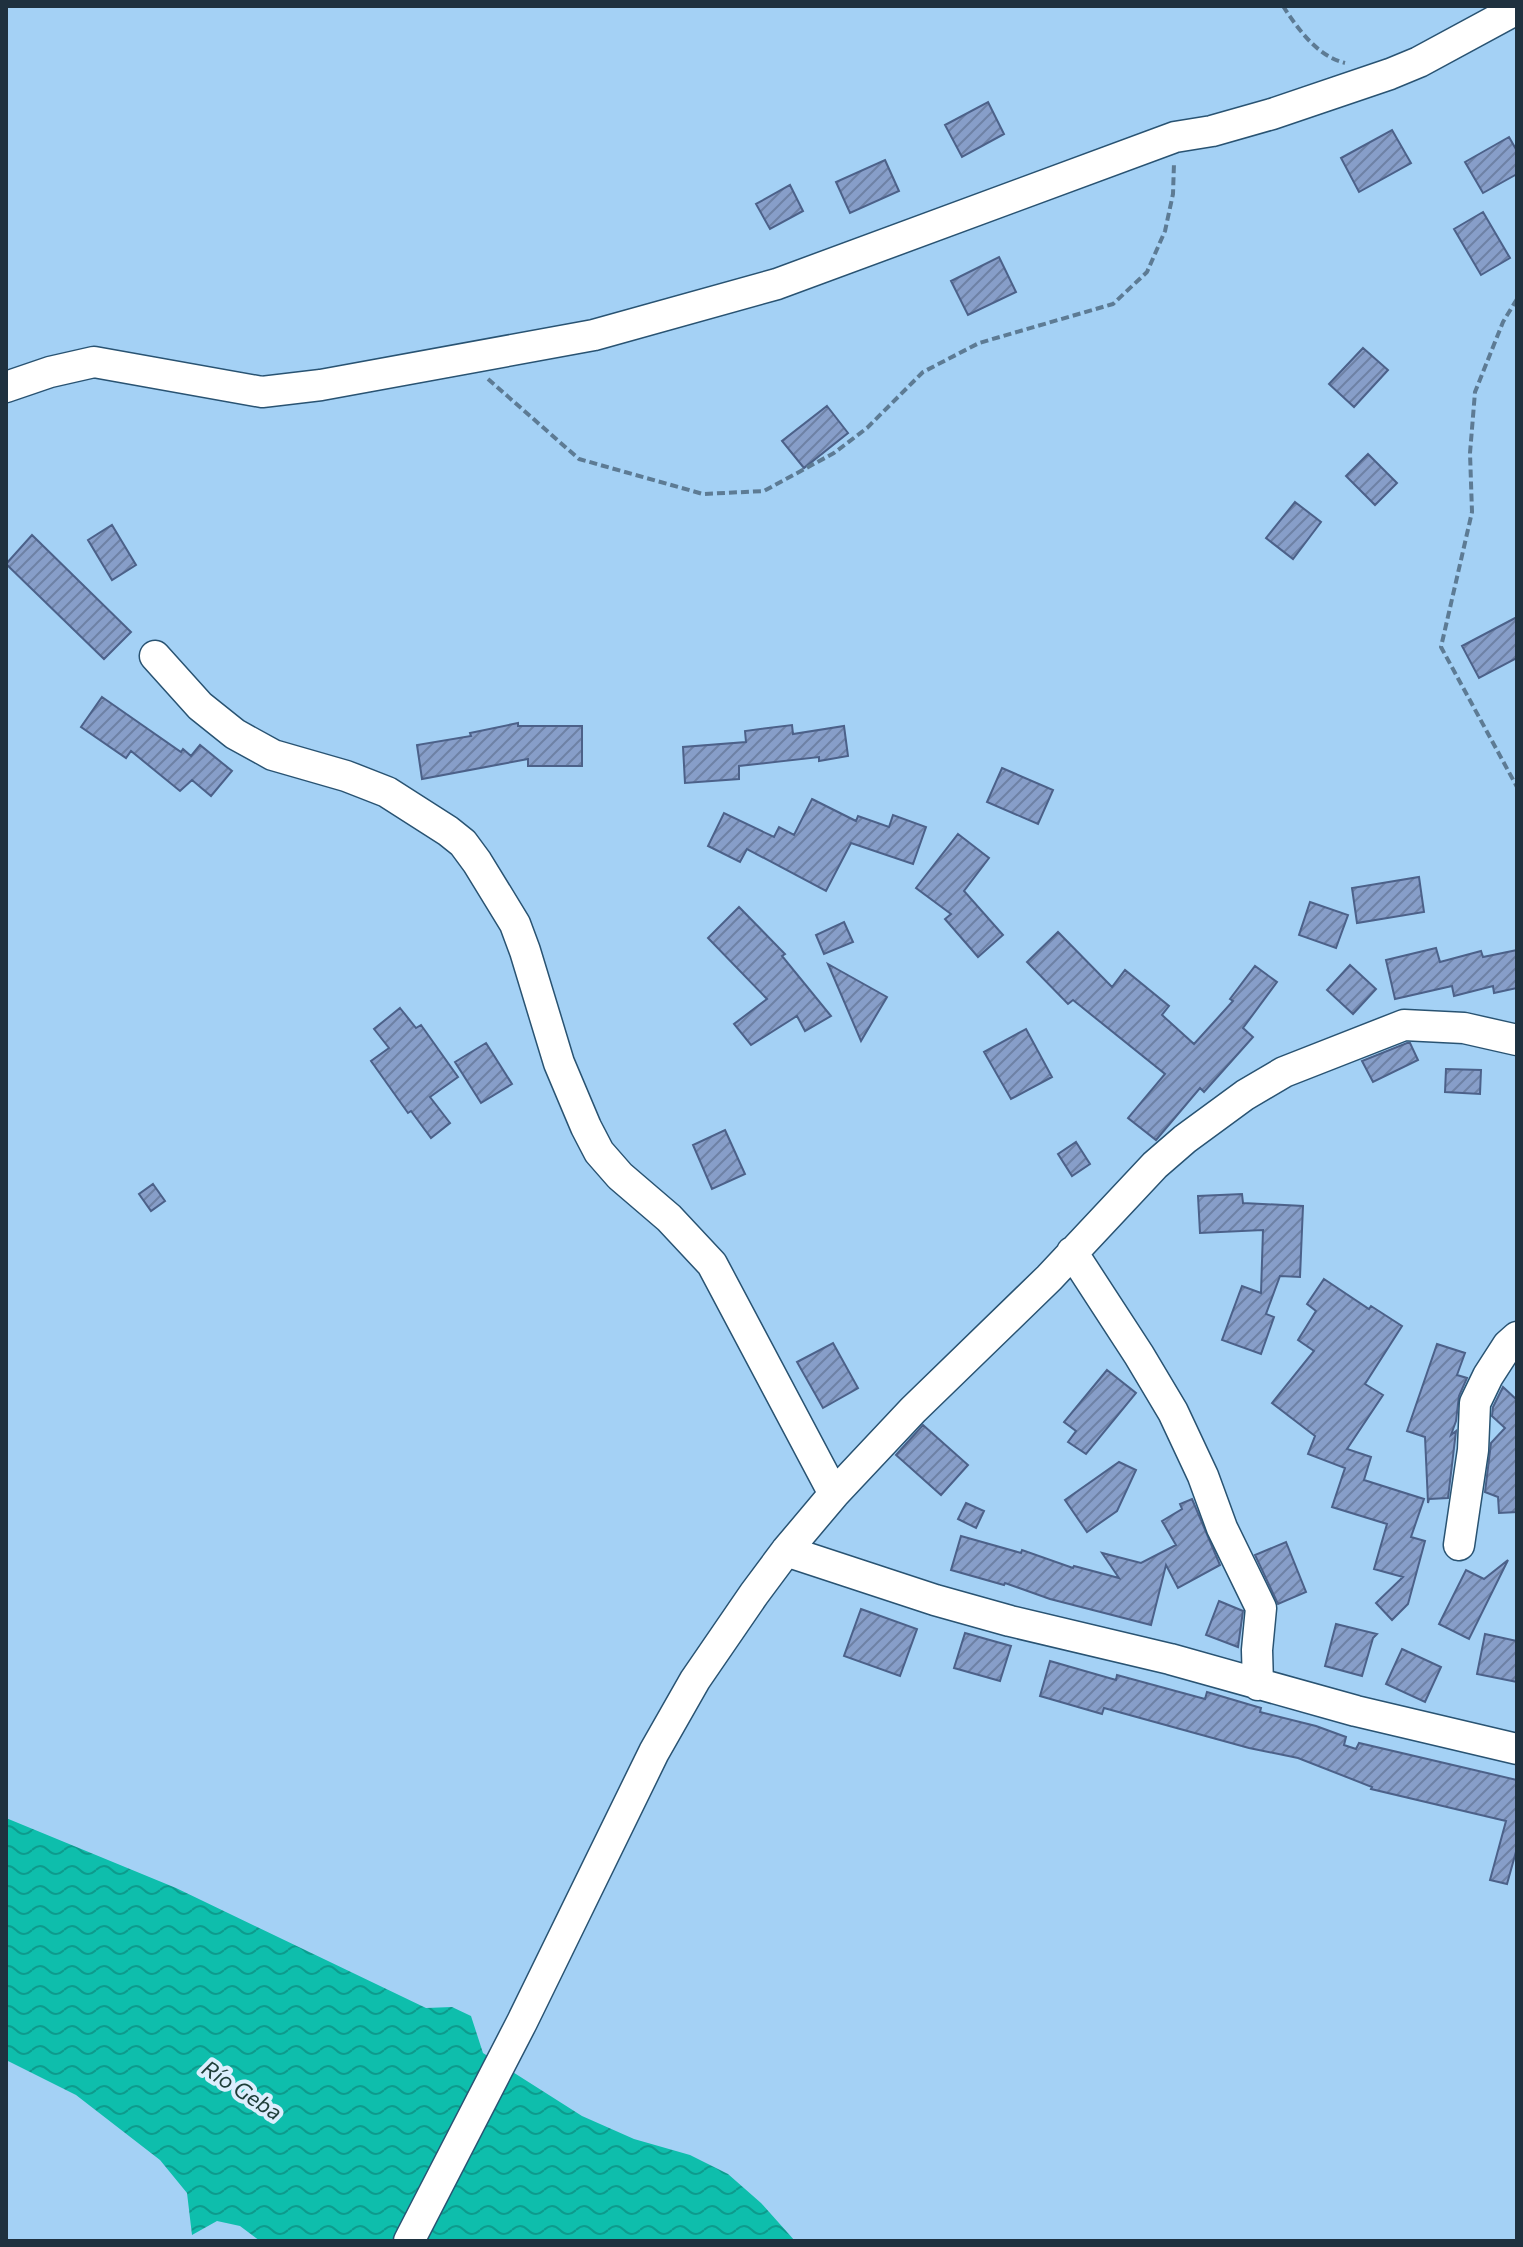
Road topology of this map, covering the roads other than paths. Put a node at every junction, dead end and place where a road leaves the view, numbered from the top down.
1 (1517, 9) edge
2 (6, 387) edge
3 (155, 656) dead end
4 (1517, 1040) edge
5 (1072, 1252) junction
6 (1517, 1337) edge
7 (834, 1494) junction
8 (1459, 1545) dead end
9 (786, 1551) junction
10 (1258, 1685) junction
11 (1517, 1749) edge
12 (409, 2241) edge

1 - 2 street
3 - 7 street
4 - 5 street
5 - 7 street
5 - 10 street
6 - 8 street
7 - 9 street
9 - 10 street
9 - 12 street
10 - 11 street

